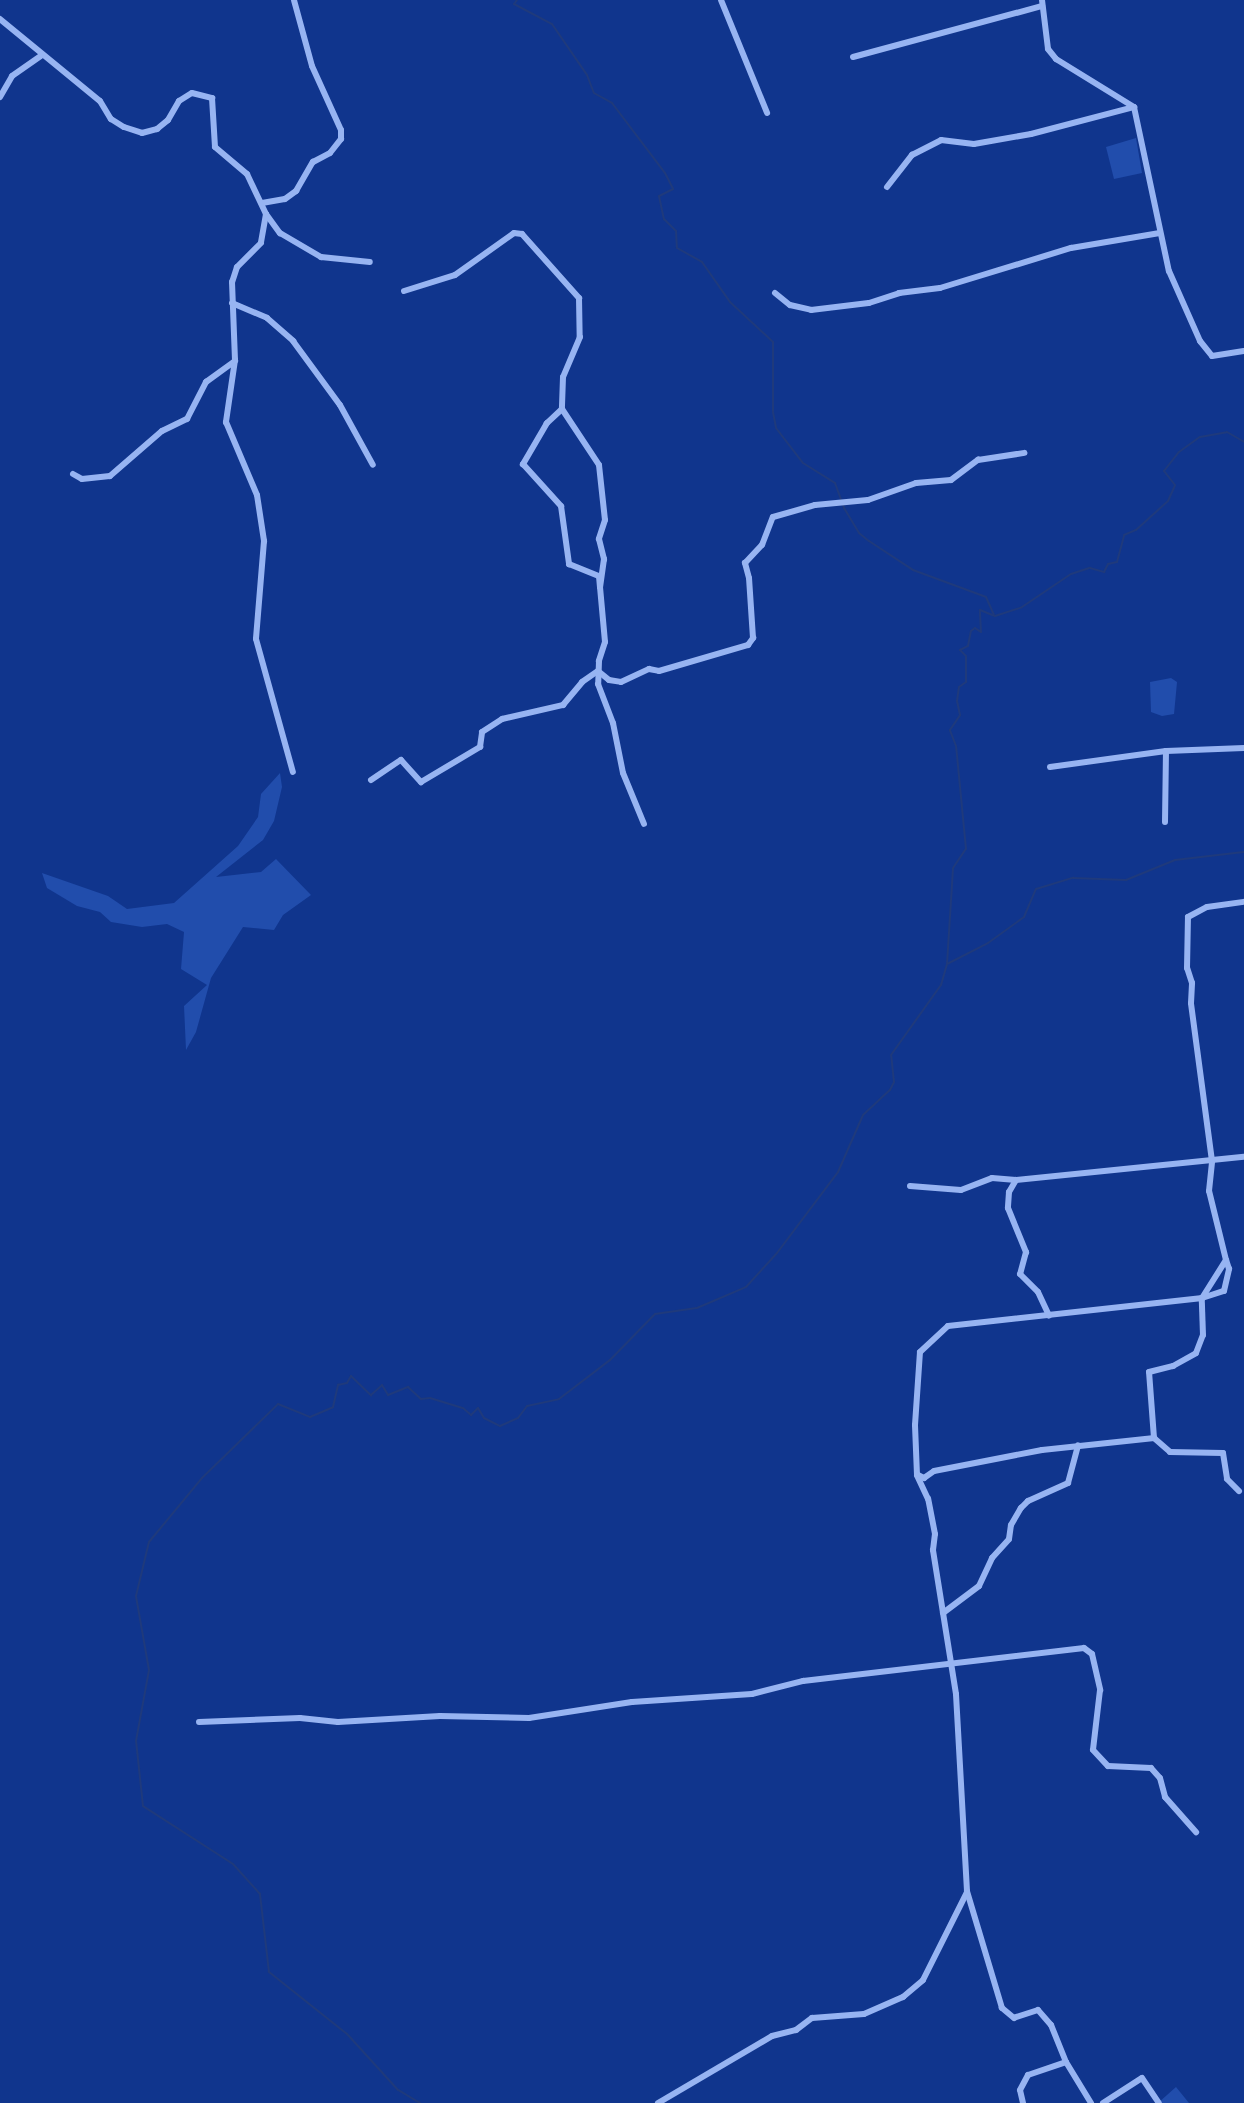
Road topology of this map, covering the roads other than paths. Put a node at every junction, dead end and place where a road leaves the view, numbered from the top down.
1 (294, 0) edge
2 (721, 0) edge
3 (1042, 3) edge
4 (0, 19) edge
5 (41, 56) junction
6 (853, 57) dead end
7 (0, 97) edge
8 (1134, 107) junction
9 (767, 113) dead end
10 (887, 187) dead end
11 (262, 203) junction
12 (266, 214) junction
13 (1160, 234) junction
14 (370, 262) dead end
15 (404, 291) dead end
16 (775, 293) dead end
17 (232, 303) junction
18 (1244, 351) edge
19 (235, 360) junction
20 (562, 409) junction
21 (1024, 453) dead end
22 (373, 465) dead end
23 (73, 474) dead end
24 (600, 588) junction
25 (598, 671) junction
26 (1244, 748) edge
27 (1166, 751) junction
28 (1050, 767) dead end
29 (293, 772) dead end
30 (371, 780) dead end
31 (1165, 822) dead end
32 (644, 824) dead end
33 (1244, 902) edge
34 (1244, 1157) edge
35 (1212, 1161) junction
36 (1016, 1180) junction
37 (910, 1186) dead end
38 (1226, 1260) junction
39 (1202, 1298) junction
40 (1049, 1316) junction
41 (1154, 1438) junction
42 (1078, 1445) junction
43 (917, 1475) junction
44 (1239, 1491) dead end
45 (943, 1613) junction
46 (950, 1663) junction
47 (199, 1722) dead end
48 (1196, 1832) dead end
49 (967, 1891) junction
50 (1066, 2062) junction
51 (658, 2103) edge
52 (1023, 2103) edge
53 (1090, 2103) edge
54 (1103, 2103) edge
55 (1159, 2103) edge

1 - 11 street
2 - 9 street
3 - 6 street
3 - 8 street
4 - 5 street
5 - 7 street
5 - 11 street
8 - 10 street
8 - 13 street
11 - 12 street
12 - 14 street
12 - 17 street
13 - 16 street
13 - 18 street
15 - 20 street
17 - 19 street
17 - 22 street
19 - 23 street
19 - 29 street
20 - 24 street
20 - 24 street
21 - 25 street
24 - 25 street
25 - 30 street
25 - 32 street
26 - 27 street
27 - 28 street
27 - 31 street
33 - 35 street
34 - 35 street
35 - 36 street
35 - 38 street
36 - 37 street
36 - 40 street
38 - 39 street
38 - 39 street
39 - 40 street
39 - 41 street
40 - 43 street
41 - 42 street
41 - 44 street
42 - 43 street
42 - 45 street
43 - 45 street
45 - 46 street
46 - 47 street
46 - 48 street
46 - 49 street
49 - 50 street
49 - 51 street
50 - 52 street
50 - 53 street
54 - 55 street

